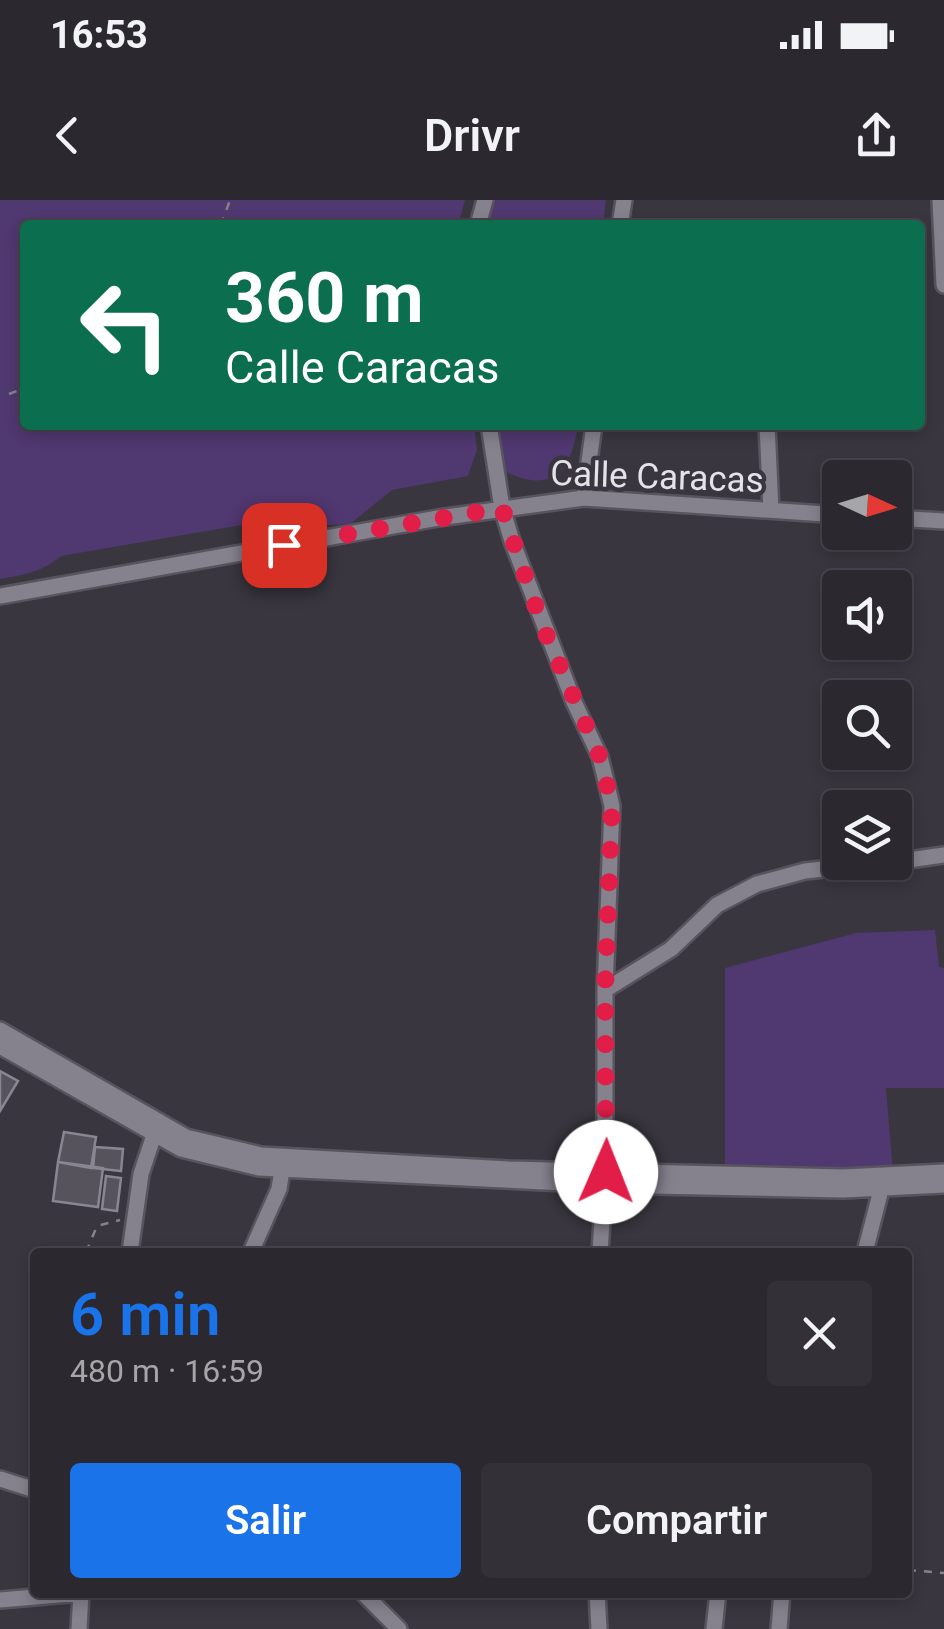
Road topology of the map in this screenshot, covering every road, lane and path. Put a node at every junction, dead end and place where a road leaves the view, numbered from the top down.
1 (940, 200) edge
2 (944, 286) edge
3 (20, 390) edge
4 (9, 394) dead end
5 (489, 430) edge
6 (593, 430) edge
7 (766, 430) edge
8 (584, 498) junction
9 (502, 508) junction
10 (770, 510) junction
11 (822, 514) edge
12 (912, 519) edge
13 (944, 521) edge
14 (0, 596) edge
15 (944, 855) edge
16 (912, 860) edge
17 (822, 869) edge
18 (605, 990) junction
19 (0, 1030) edge
20 (0, 1046) edge
21 (154, 1134) junction
22 (282, 1170) junction
23 (944, 1172) edge
24 (605, 1178) junction
25 (944, 1185) edge
26 (881, 1190) junction
27 (134, 1218) junction
28 (88, 1248) edge
29 (130, 1248) edge
30 (253, 1248) edge
31 (600, 1248) edge
32 (866, 1248) edge
33 (0, 1478) edge
34 (30, 1488) edge
35 (912, 1570) edge
36 (944, 1573) edge
37 (30, 1597) edge
38 (81, 1598) edge
39 (368, 1598) edge
40 (597, 1598) edge
41 (717, 1598) edge
42 (782, 1598) edge
43 (0, 1600) edge
44 (80, 1629) edge
45 (399, 1629) edge
46 (599, 1629) edge
47 (714, 1629) edge
48 (779, 1629) edge

1 - 2 street
3 - 4 path
5 - 9 street
6 - 8 street
7 - 10 street
8 - 9 street, Calle Caracas
8 - 10 street, Calle Caracas
9 - 14 street, Calle Caracas
9 - 18 street
10 - 11 street, Calle Caracas
12 - 13 street
15 - 16 street
17 - 18 street
18 - 24 street
19 - 24 street
20 - 21 street
21 - 22 street
21 - 27 street
22 - 24 street
22 - 30 street
23 - 24 street
24 - 26 street
24 - 31 street
25 - 26 street
26 - 32 street
27 - 28 path
27 - 29 street
33 - 34 street
35 - 36 path
37 - 43 street
38 - 44 street
39 - 45 street
40 - 46 street
41 - 47 street
42 - 48 street

